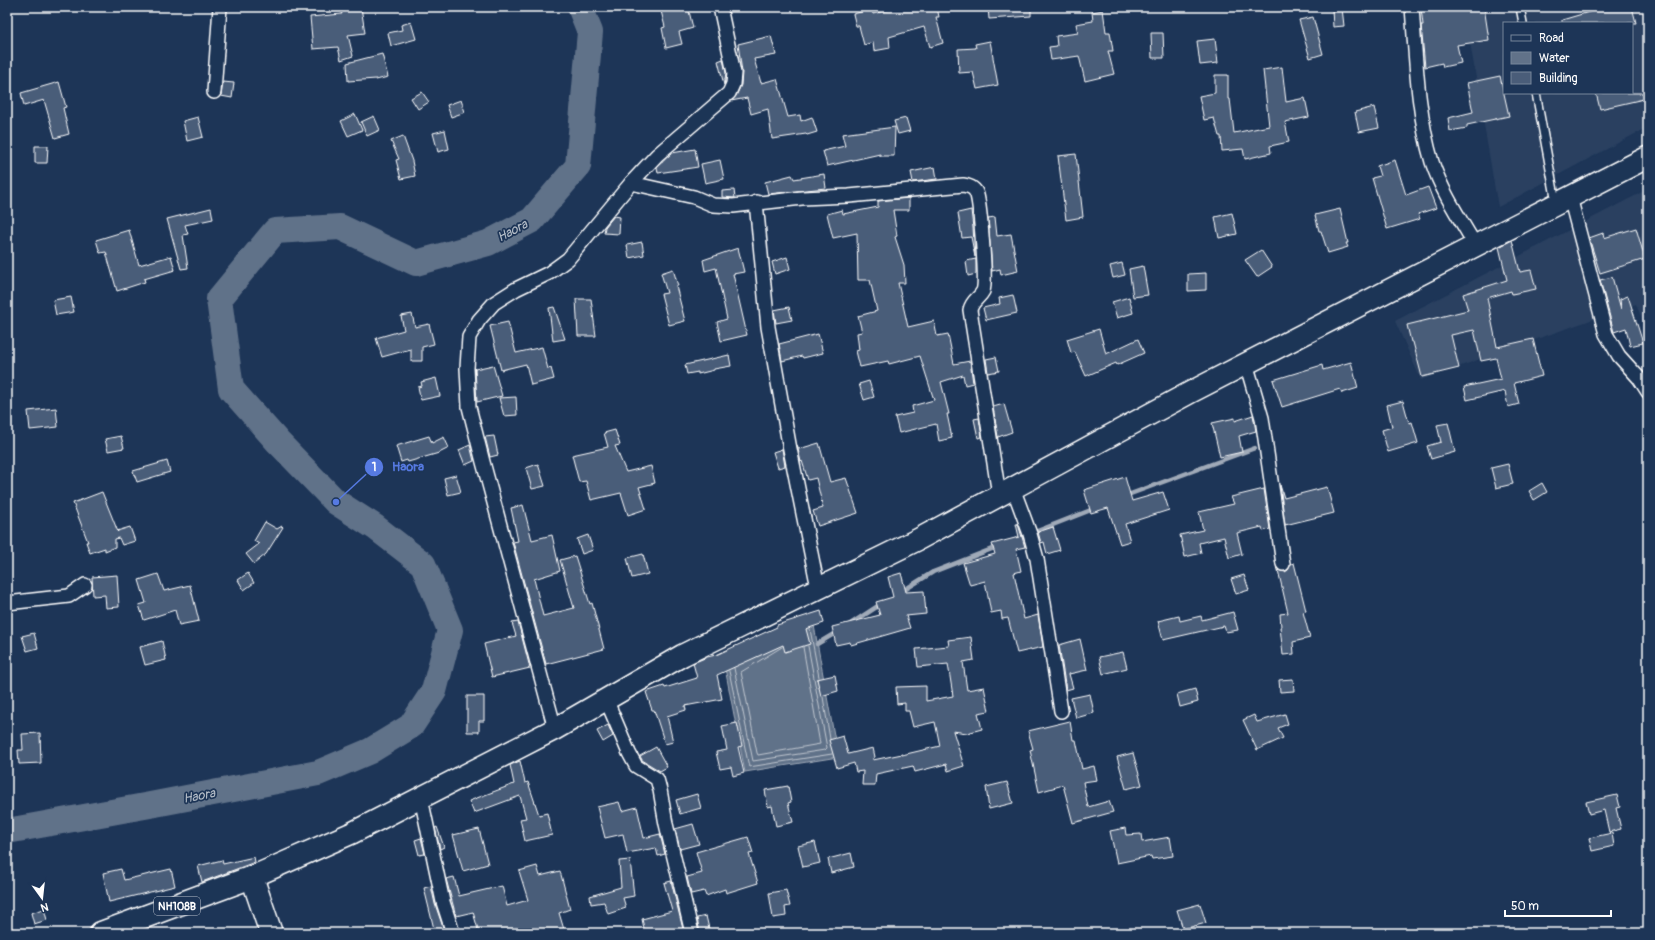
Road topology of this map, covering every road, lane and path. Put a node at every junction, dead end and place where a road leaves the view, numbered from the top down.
1 (220, 7) edge
2 (720, 7) edge
3 (1412, 7) edge
4 (1520, 7) edge
5 (1523, 22) edge
6 (214, 92) dead end
7 (1536, 94) edge
8 (1648, 157) edge
9 (631, 183) junction
10 (1564, 201) junction
11 (756, 202) junction
12 (1476, 246) junction
13 (1246, 363) junction
14 (1648, 392) edge
15 (1006, 492) junction
16 (1283, 564) dead end
17 (85, 585) dead end
18 (818, 588) junction
19 (7, 603) edge
20 (606, 699) junction
21 (1061, 711) dead end
22 (555, 729) junction
23 (421, 798) junction
24 (252, 877) junction
25 (101, 933) edge
26 (271, 933) edge
27 (453, 933) edge
28 (692, 933) edge

1 - 6 street
2 - 9 street
3 - 12 street
4 - 5 lane
7 - 10 lane
8 - 10 main road
9 - 11 street
9 - 22 street
10 - 12 main road
10 - 14 street
11 - 15 street
11 - 18 street
12 - 13 main road
13 - 15 main road
13 - 16 street
15 - 18 main road
15 - 21 street
17 - 19 street
18 - 20 main road
20 - 22 main road
20 - 28 street
22 - 23 main road
23 - 24 main road
23 - 27 street
24 - 25 highway, NH108B
24 - 26 highway

